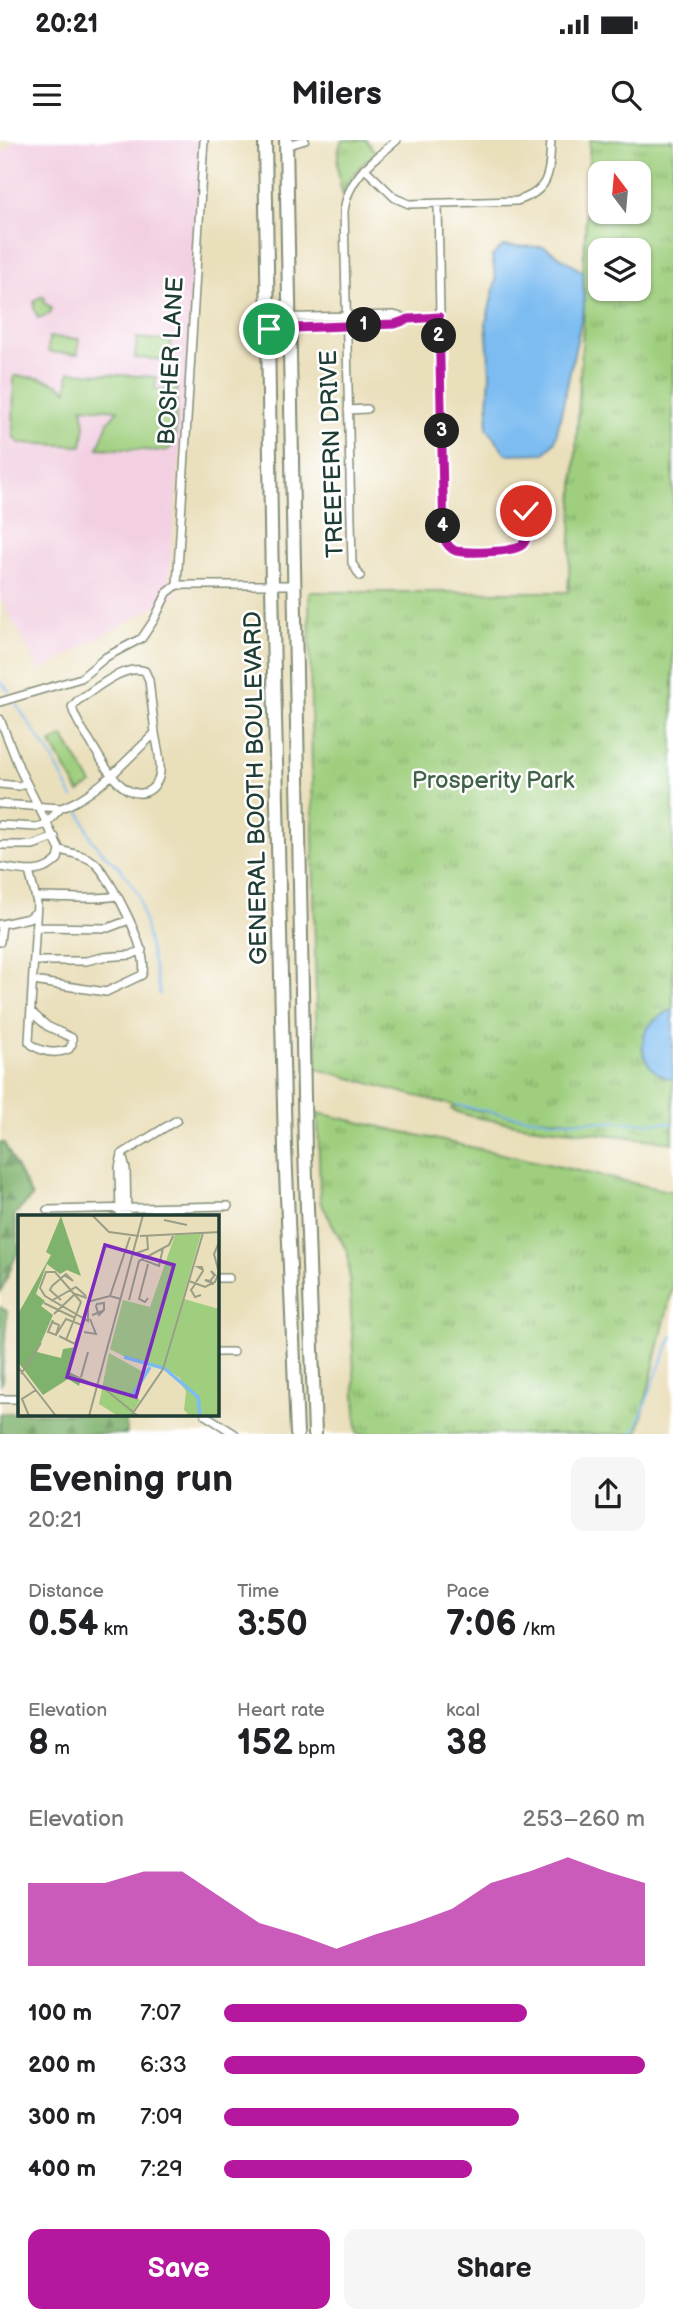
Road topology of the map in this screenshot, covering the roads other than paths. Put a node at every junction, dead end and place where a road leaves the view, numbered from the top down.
1 (204, 140) edge
2 (265, 140) edge
3 (305, 140) edge
4 (397, 140) edge
5 (551, 140) edge
6 (286, 143) edge
7 (364, 168) junction
8 (438, 204) junction
9 (346, 316) junction
10 (439, 317) junction
11 (409, 319) junction
12 (269, 323) junction
13 (288, 323) junction
14 (346, 326) junction
15 (367, 409) dead end
16 (348, 410) junction
17 (526, 511) dead end
18 (360, 576) dead end
19 (177, 585) junction
20 (294, 585) junction
21 (272, 586) junction
22 (0, 702) edge
23 (0, 719) edge
24 (156, 733) junction
25 (111, 775) junction
26 (26, 783) junction
27 (0, 784) edge
28 (0, 804) edge
29 (37, 806) junction
30 (61, 808) junction
31 (47, 823) junction
32 (0, 825) edge
33 (55, 837) junction
34 (0, 845) edge
35 (60, 850) junction
36 (0, 867) edge
37 (29, 871) junction
38 (116, 896) junction
39 (36, 898) junction
40 (37, 910) junction
41 (129, 920) junction
42 (1, 924) edge
43 (36, 927) junction
44 (0, 942) edge
45 (142, 950) junction
46 (34, 961) junction
47 (33, 981) junction
48 (31, 1012) junction
49 (177, 1120) dead end
50 (228, 1206) dead end
51 (47, 1210) dead end
52 (123, 1213) edge
53 (219, 1278) edge
54 (229, 1278) dead end
55 (219, 1352) edge
56 (233, 1352) dead end
57 (0, 1399) edge
58 (18, 1399) edge
59 (207, 1416) edge
60 (235, 1434) edge
61 (297, 1434) edge
62 (315, 1434) edge

1 - 19 street, BOSHER LANE
2 - 12 highway, GENERAL BOOTH BOULEVARD
3 - 6 street
4 - 7 street, TREEFERN DRIVE
5 - 8 street
6 - 13 highway, GENERAL BOOTH BOULEVARD
7 - 8 street
7 - 9 street, TREEFERN DRIVE
8 - 10 street
9 - 11 street
9 - 13 street
9 - 14 street, TREEFERN DRIVE
10 - 11 street
10 - 17 street
11 - 14 street
12 - 13 street
12 - 21 highway, GENERAL BOOTH BOULEVARD
13 - 14 street
13 - 20 highway, GENERAL BOOTH BOULEVARD
14 - 16 street, TREEFERN DRIVE
15 - 16 street
16 - 18 street, TREEFERN DRIVE
19 - 21 street
19 - 22 street
20 - 21 street
20 - 62 highway, GENERAL BOOTH BOULEVARD
21 - 61 highway, GENERAL BOOTH BOULEVARD
23 - 26 street
24 - 25 street
24 - 25 street
24 - 25 street
25 - 30 street
26 - 27 street
26 - 29 street
28 - 29 street
29 - 30 street
29 - 31 street
30 - 31 street
31 - 32 street
31 - 33 street
33 - 34 street
33 - 35 street
35 - 37 street
35 - 38 street
36 - 37 street
37 - 39 street
38 - 39 street
38 - 41 street
39 - 40 street
40 - 42 street
40 - 43 street
41 - 43 street
41 - 45 street
42 - 44 street
43 - 46 street
45 - 46 street
45 - 47 street
46 - 47 street
47 - 48 street
48 - 48 street
49 - 52 street
50 - 52 street
51 - 52 street
53 - 54 street
55 - 56 street
57 - 58 street
59 - 60 street

